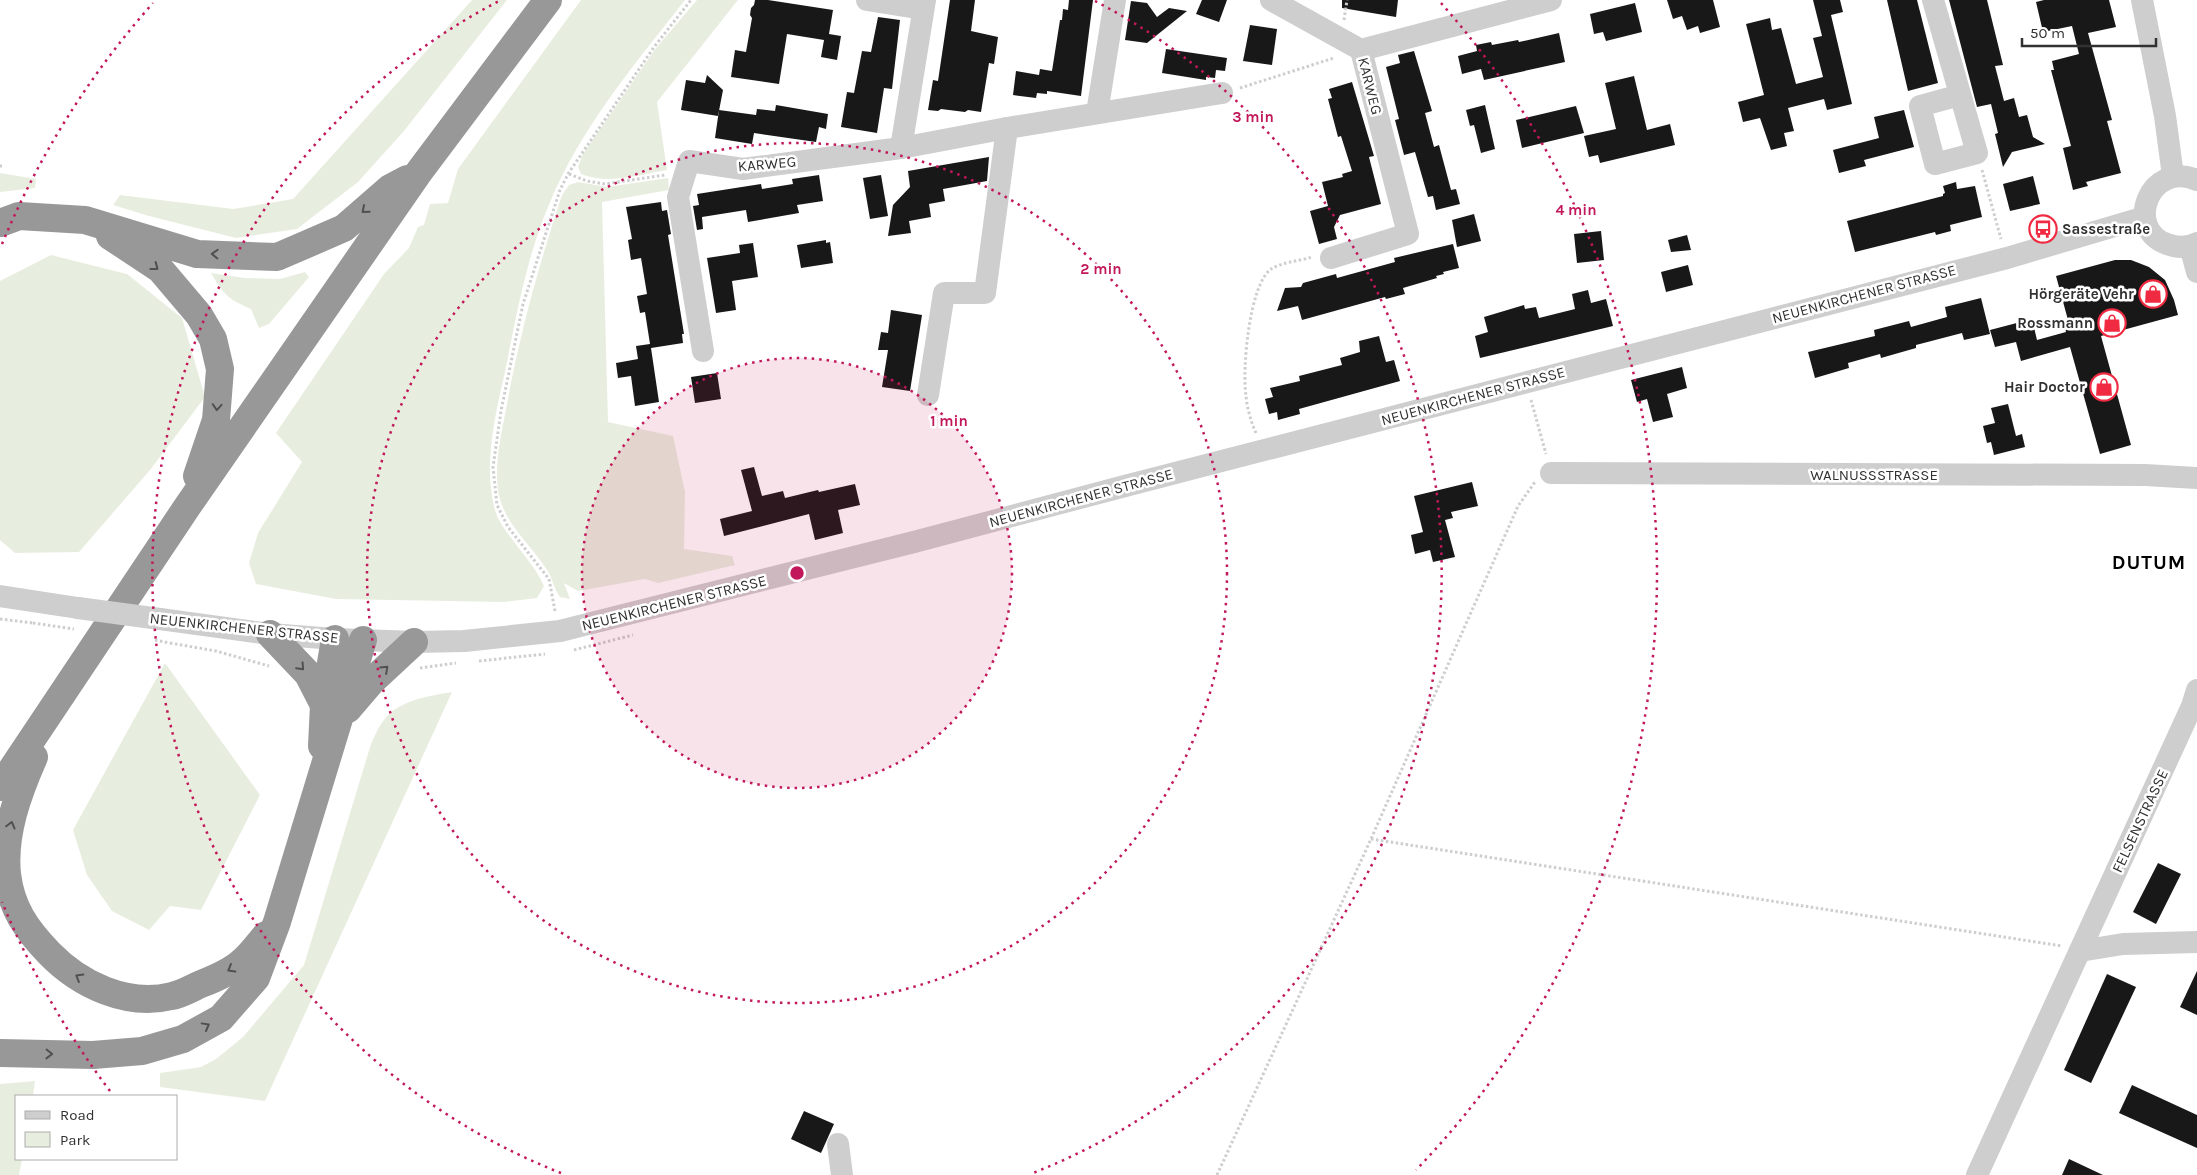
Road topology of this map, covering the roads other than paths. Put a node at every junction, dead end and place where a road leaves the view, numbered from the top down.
1 (548, 0) edge
2 (868, 0) edge
3 (1115, 0) edge
4 (1271, 0) edge
5 (1550, 0) edge
6 (1933, 0) edge
7 (2142, 0) edge
8 (924, 4) edge
9 (1361, 50) junction
10 (1222, 93) road end
11 (1960, 95) junction
12 (1097, 113) junction
13 (1007, 128) junction
14 (901, 148) junction
15 (419, 172) junction
16 (2173, 176) junction
17 (2197, 180) edge
18 (2145, 217) junction
19 (86, 220) junction
20 (0, 223) edge
21 (2194, 245) edge
22 (1331, 258) road end
23 (2197, 272) edge
24 (703, 352) dead end
25 (928, 395) dead end
26 (1551, 473) road end
27 (2197, 478) edge
28 (186, 508) junction
29 (0, 596) edge
30 (270, 634) junction
31 (335, 639) junction
32 (364, 640) junction
33 (414, 642) junction
34 (2197, 690) edge
35 (62, 694) junction
36 (333, 711) junction
37 (0, 787) edge
38 (277, 922) junction
39 (2197, 942) edge
40 (2080, 951) junction
41 (0, 1053) edge
42 (838, 1144) dead end
43 (842, 1175) edge
44 (1977, 1175) edge

1 - 15 highway
2 - 8 street
3 - 12 street
4 - 9 street
5 - 9 street, KARWEG
6 - 11 street
7 - 16 street
8 - 14 street
9 - 22 street, KARWEG
10 - 12 street, KARWEG
11 - 11 street
12 - 13 street, KARWEG
13 - 14 street, KARWEG
13 - 25 street
14 - 24 street, KARWEG
15 -> 19 highway
15 - 28 highway
16 - 17 street
16 - 18 street
18 - 21 street
18 - 33 street, NEUENKIRCHENER STRASSE
19 - 20 highway
19 -> 28 highway
21 - 23 street
26 - 27 street, WALNUSSSTRASSE
28 - 35 highway
29 - 30 street, NEUENKIRCHENER STRASSE, bridge
30 - 31 street, NEUENKIRCHENER STRASSE
30 -> 36 highway
31 - 32 street, NEUENKIRCHENER STRASSE
31 - 36 highway
32 - 33 street, NEUENKIRCHENER STRASSE
32 - 36 highway
36 -> 33 highway
34 - 40 street, FELSENSTRASSE
35 - 37 highway
38 -> 35 highway
36 - 38 highway
41 -> 38 highway
39 - 40 street
40 - 44 street, FELSENSTRASSE
42 - 43 street

